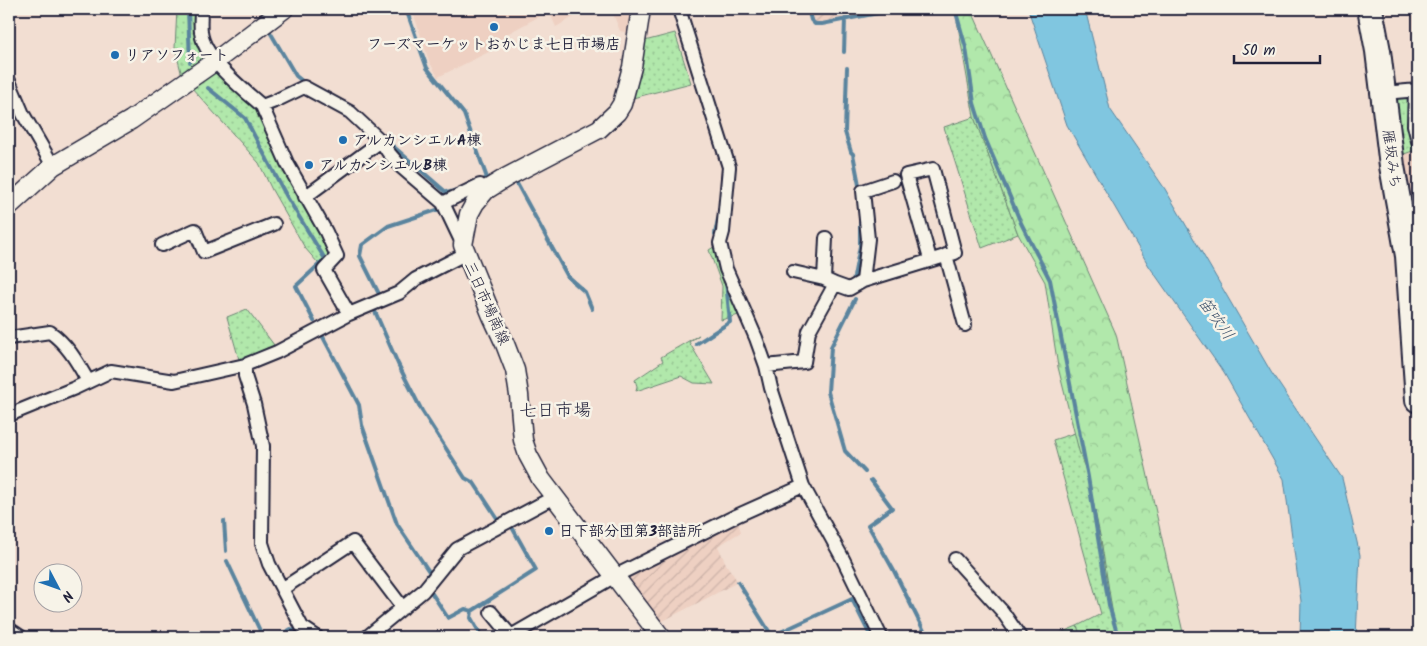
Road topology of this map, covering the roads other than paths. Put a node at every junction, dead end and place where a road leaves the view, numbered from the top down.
1 (201, 9) edge
2 (284, 9) edge
3 (641, 9) edge
4 (679, 9) edge
5 (1370, 9) edge
6 (214, 62) junction
7 (9, 81) edge
8 (1416, 90) edge
9 (1384, 93) junction
10 (262, 106) junction
11 (381, 141) junction
12 (1418, 141) edge
13 (53, 166) junction
14 (893, 182) dead end
15 (486, 190) junction
16 (305, 197) junction
17 (443, 203) junction
18 (9, 206) edge
19 (274, 224) dead end
20 (826, 238) dead end
21 (162, 245) dead end
22 (464, 250) junction
23 (946, 255) junction
24 (930, 259) junction
25 (794, 272) dead end
26 (863, 281) junction
27 (829, 282) junction
28 (349, 314) junction
29 (965, 325) dead end
30 (9, 338) edge
31 (245, 365) junction
32 (766, 366) junction
33 (88, 381) junction
34 (1418, 400) edge
35 (9, 415) edge
36 (803, 486) junction
37 (554, 497) junction
38 (955, 559) dead end
39 (615, 576) junction
40 (282, 589) junction
41 (403, 608) junction
42 (491, 612) dead end
43 (9, 629) edge
44 (527, 633) edge
45 (21, 637) edge
46 (317, 637) edge
47 (367, 637) edge
48 (660, 637) edge
49 (881, 637) edge
50 (1020, 637) edge

1 - 6 street
2 - 6 main road
3 - 15 main road, 三日市場南線
4 - 32 street
5 - 9 highway, 雁坂みち
6 - 10 street
6 - 13 main road
7 - 13 street
8 - 9 street
8 - 12 street
9 - 34 highway, 雁坂みち
10 - 11 street
10 - 16 street
11 - 16 street
11 - 17 street
13 - 18 main road
14 - 26 street
15 - 17 street
15 - 22 main road, 三日市場南線
16 - 28 street
17 - 22 street
19 - 21 street
20 - 27 street
22 - 28 street
22 - 37 main road, 三日市場南線
23 - 24 street
23 - 24 street
23 - 29 street
24 - 26 street
25 - 27 street
26 - 27 street
27 - 32 street
28 - 31 street
30 - 33 street
31 - 33 street
31 - 40 street
32 - 36 street
33 - 35 street
36 - 39 street
36 - 49 street
37 - 39 main road, 三日市場南線
37 - 41 street
38 - 50 street
39 - 44 street
39 - 48 main road, 三日市場南線
40 - 41 street
40 - 46 street
41 - 47 street
42 - 44 street
43 - 45 street

